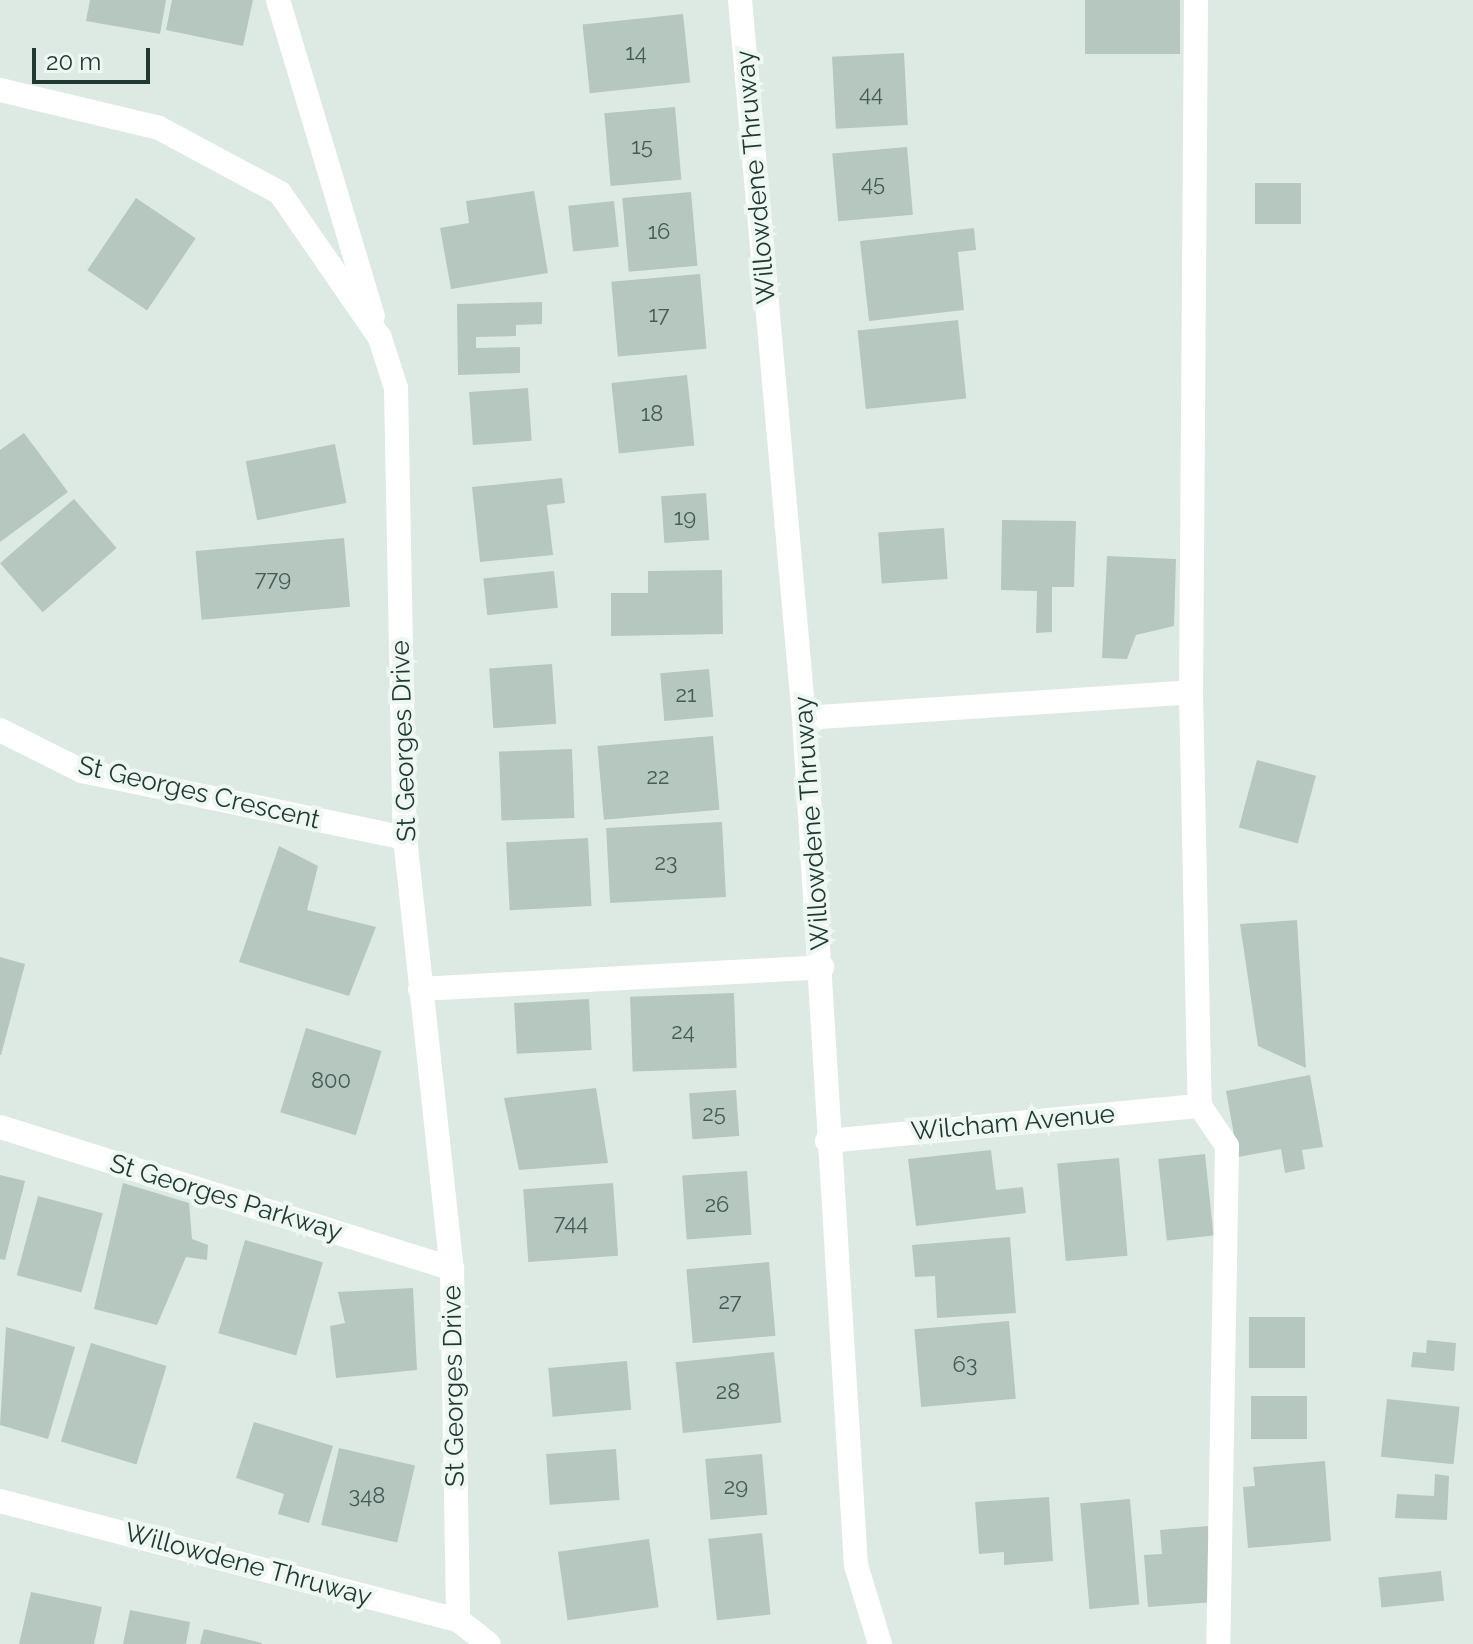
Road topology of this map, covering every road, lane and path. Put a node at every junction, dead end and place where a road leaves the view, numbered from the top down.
1 (278, 0) edge
2 (740, 0) edge
3 (1196, 0) edge
4 (0, 90) edge
5 (380, 338) junction
6 (1191, 692) junction
7 (804, 718) junction
8 (0, 730) edge
9 (405, 838) junction
10 (822, 967) junction
11 (420, 989) junction
12 (1200, 1106) junction
13 (0, 1127) edge
14 (827, 1141) junction
15 (452, 1269) junction
16 (0, 1501) edge
17 (458, 1620) junction
18 (489, 1644) edge
19 (879, 1644) edge
20 (1218, 1644) edge

1 - 5 street
2 - 7 street, Willowdene Thruway
3 - 6 street
4 - 5 street, St Georges Drive
5 - 9 street, St Georges Drive
6 - 7 street
6 - 12 street
7 - 10 street, Willowdene Thruway
8 - 9 street, St Georges Crescent
9 - 11 street, St Georges Drive
10 - 11 street
10 - 14 street, Willowdene Thruway
11 - 15 street, St Georges Drive
12 - 14 street, Wilcham Avenue
12 - 20 street
13 - 15 street, St Georges Parkway
14 - 19 street, Willowdene Thruway
15 - 17 street, St Georges Drive
16 - 17 street, Willowdene Thruway
17 - 18 street, Willowdene Thruway

